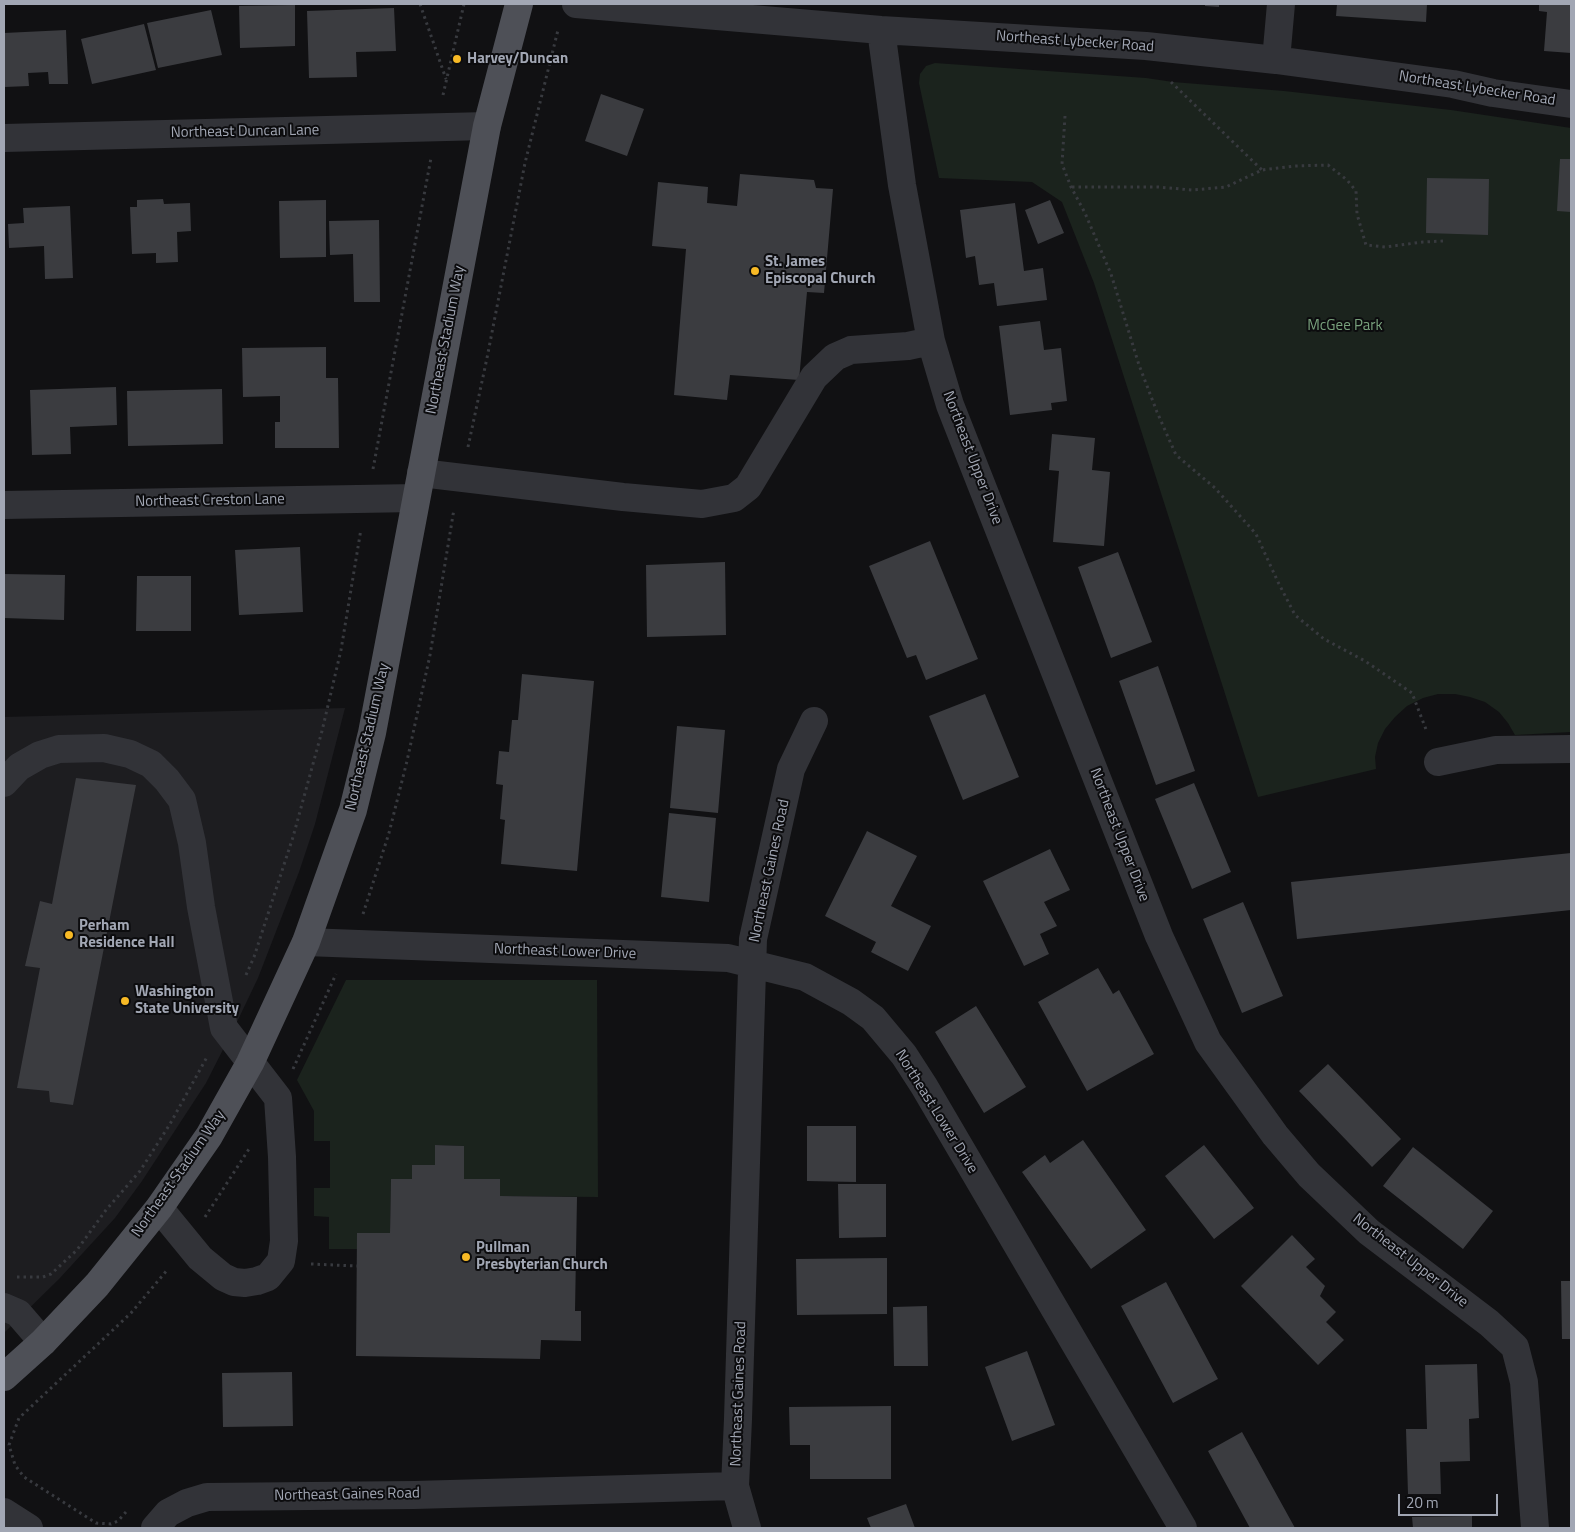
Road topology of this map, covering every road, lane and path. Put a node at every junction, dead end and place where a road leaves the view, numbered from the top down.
1 (420, 4) edge
2 (464, 4) edge
3 (519, 4) edge
4 (576, 4) edge
5 (1281, 4) edge
6 (881, 30) junction
7 (1276, 60) junction
8 (446, 79) junction
9 (1164, 81) dead end
10 (1571, 104) edge
11 (1065, 116) dead end
12 (487, 126) junction
13 (437, 128) junction
14 (4, 138) edge
15 (1262, 170) junction
16 (1071, 187) junction
17 (1443, 241) dead end
18 (931, 341) junction
19 (419, 486) junction
20 (367, 499) junction
21 (4, 504) edge
22 (814, 721) dead end
23 (1571, 749) edge
24 (1438, 762) joint
25 (4, 783) edge
26 (306, 942) junction
27 (753, 964) junction
28 (243, 984) dead end
29 (224, 1028) junction
30 (250, 1063) junction
31 (159, 1208) junction
32 (13, 1276) dead end
33 (4, 1307) edge
34 (43, 1342) junction
35 (4, 1377) edge
36 (735, 1486) junction
37 (4, 1512) edge
38 (29, 1528) edge
39 (155, 1528) edge
40 (747, 1528) edge
41 (1183, 1528) edge
42 (1535, 1528) edge

1 - 8 path
2 - 8 path
3 - 12 main road, Northeast Stadium Way
4 - 6 street, Northeast Lybecker Road
5 - 7 street
6 - 7 street, Northeast Lybecker Road
6 - 18 street, Northeast Upper Drive
7 - 10 street, Northeast Lybecker Road
8 - 13 path
9 - 15 path
11 - 16 path
12 - 13 street, Northeast Duncan Lane
12 - 19 main road, Northeast Stadium Way
13 - 14 street, Northeast Duncan Lane
13 - 20 path
15 - 16 path
15 - 17 path
16 - 24 path
18 - 19 street, Northeast Creston Lane
18 - 42 street, Northeast Upper Drive
19 - 20 street, Northeast Creston Lane
19 - 26 main road, Northeast Stadium Way
20 - 21 street, Northeast Creston Lane
20 - 28 path
22 - 27 street, Northeast Gaines Road
23 - 24 street
25 - 29 street
26 - 27 street, Northeast Lower Drive
26 - 30 main road, Northeast Stadium Way
27 - 36 street, Northeast Gaines Road
27 - 41 street, Northeast Lower Drive
29 - 30 street
29 - 32 path
30 - 31 main road, Northeast Stadium Way
30 - 31 street
31 - 34 main road, Northeast Stadium Way
33 - 34 street
34 - 35 main road, Northeast Stadium Way
36 - 39 street, Northeast Gaines Road
36 - 40 street
37 - 38 street

